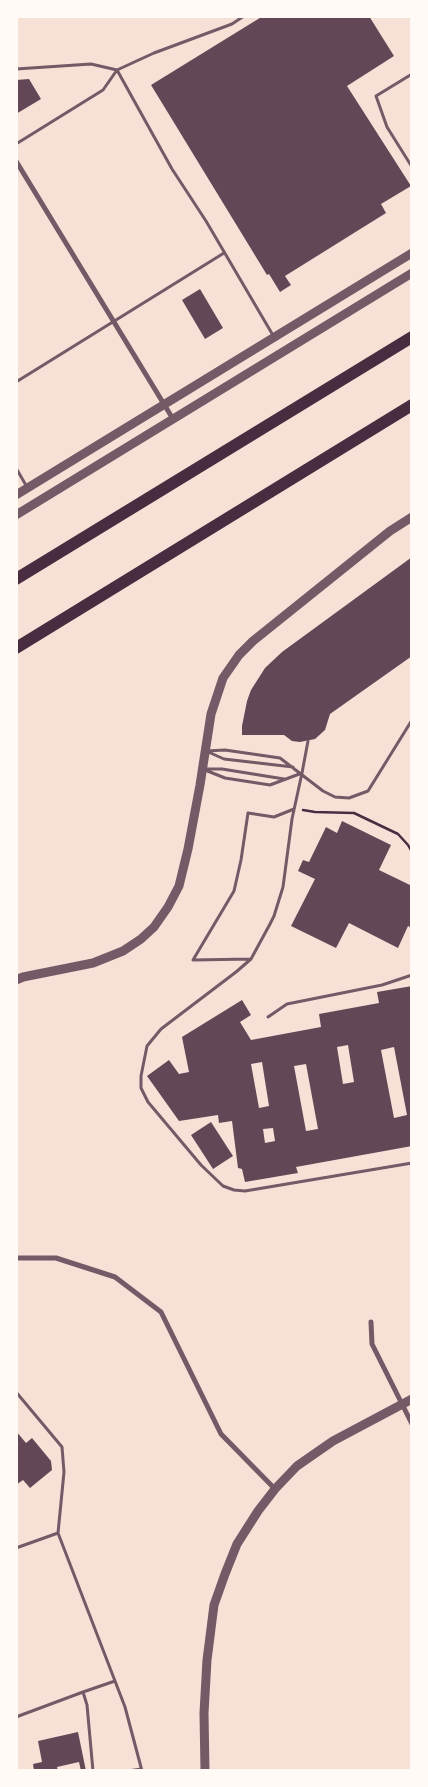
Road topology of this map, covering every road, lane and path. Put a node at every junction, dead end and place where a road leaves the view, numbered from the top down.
1 (244, 16) edge
2 (16, 69) edge
3 (117, 70) junction
4 (412, 74) edge
5 (16, 144) edge
6 (16, 161) edge
7 (412, 167) edge
8 (224, 252) junction
9 (412, 253) edge
10 (412, 273) edge
11 (113, 322) junction
12 (274, 337) junction
13 (412, 337) edge
14 (16, 382) edge
15 (164, 405) junction
16 (412, 405) edge
17 (173, 419) junction
18 (16, 468) edge
19 (28, 488) junction
20 (16, 496) edge
21 (16, 515) edge
22 (412, 517) edge
23 (16, 580) edge
24 (16, 648) edge
25 (412, 720) edge
26 (308, 742) dead end
27 (206, 751) junction
28 (294, 767) junction
29 (203, 769) junction
30 (302, 773) junction
31 (286, 779) junction
32 (294, 809) junction
33 (412, 852) edge
34 (251, 959) junction
35 (412, 975) edge
36 (16, 980) edge
37 (268, 1017) dead end
38 (412, 1163) edge
39 (16, 1258) edge
40 (371, 1322) dead end
41 (16, 1392) edge
42 (412, 1399) edge
43 (401, 1405) junction
44 (412, 1424) edge
45 (275, 1488) junction
46 (58, 1533) junction
47 (16, 1548) edge
48 (115, 1680) junction
49 (83, 1692) junction
50 (16, 1717) edge
51 (142, 1770) edge
52 (93, 1771) edge
53 (128, 1771) edge
54 (205, 1771) edge

1 - 3 lane
2 - 3 lane
3 - 5 lane
3 - 8 lane
4 - 7 lane
6 - 11 street
8 - 11 lane
8 - 12 lane
9 - 12 street
10 - 17 street
11 - 14 lane
11 - 15 street
12 - 15 street
13 - 23 highway
15 - 17 street
15 - 19 street
16 - 24 highway
17 - 21 street
18 - 19 lane
19 - 20 street
22 - 27 street
25 - 30 lane
26 - 30 lane
27 - 28 lane
27 - 28 lane
27 - 29 street
28 - 30 lane
29 - 31 lane
29 - 31 lane
29 - 36 street
30 - 31 lane
30 - 32 lane
32 - 33 path
32 - 34 lane
32 - 34 lane
34 - 38 lane
35 - 37 lane
39 - 45 street
40 - 43 street
41 - 46 lane
42 - 43 street
43 - 44 street
43 - 45 street
45 - 54 street
46 - 47 lane
46 - 48 lane
48 - 49 lane
48 - 51 lane
49 - 50 lane
49 - 52 lane
51 - 53 lane

